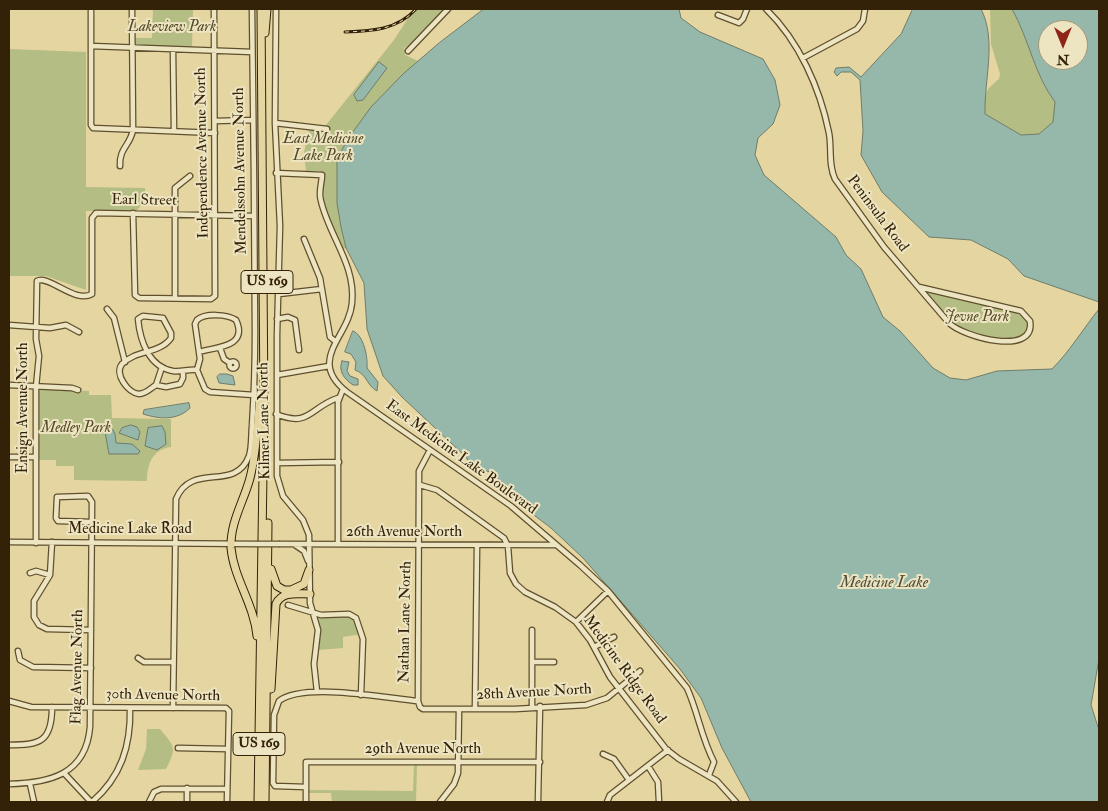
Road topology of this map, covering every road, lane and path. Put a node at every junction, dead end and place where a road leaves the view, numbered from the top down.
1 (90, 9) edge
2 (132, 9) edge
3 (214, 9) edge
4 (252, 9) edge
5 (260, 9) edge
6 (266, 9) edge
7 (276, 9) edge
8 (448, 9) edge
9 (748, 9) edge
10 (764, 9) edge
11 (865, 9) edge
12 (718, 14) dead end
13 (91, 46) junction
14 (132, 48) junction
15 (174, 50) junction
16 (214, 51) junction
17 (408, 51) dead end
18 (252, 52) junction
19 (803, 58) junction
20 (253, 120) junction
21 (215, 121) junction
22 (275, 123) junction
23 (326, 129) dead end
24 (133, 130) junction
25 (174, 131) junction
26 (215, 133) junction
27 (120, 166) dead end
28 (276, 173) junction
29 (190, 176) dead end
30 (133, 213) junction
31 (175, 214) junction
32 (216, 215) junction
33 (254, 216) junction
34 (304, 239) dead end
35 (44, 279) joint
36 (919, 287) junction
37 (322, 289) junction
38 (279, 294) junction
39 (175, 298) junction
40 (107, 309) dead end
41 (277, 319) junction
42 (9, 325) edge
43 (37, 326) junction
44 (79, 332) dead end
45 (335, 341) junction
46 (220, 348) junction
47 (299, 350) dead end
48 (147, 352) junction
49 (199, 352) junction
50 (264, 357) junction
51 (125, 362) junction
52 (230, 363) dead end
53 (329, 366) junction
54 (162, 367) junction
55 (197, 370) junction
56 (183, 371) junction
57 (277, 375) junction
58 (9, 385) edge
59 (156, 385) junction
60 (36, 387) junction
61 (343, 389) junction
62 (78, 390) dead end
63 (254, 395) junction
64 (338, 398) junction
65 (276, 414) junction
66 (430, 450) junction
67 (9, 457) edge
68 (36, 457) junction
69 (339, 462) junction
70 (277, 463) junction
71 (420, 484) junction
72 (91, 522) junction
73 (268, 531) junction
74 (9, 542) edge
75 (36, 542) junction
76 (52, 542) junction
77 (92, 543) junction
78 (175, 543) junction
79 (231, 543) junction
80 (251, 544) joint
81 (291, 544) junction
82 (310, 544) junction
83 (338, 544) junction
84 (420, 545) junction
85 (556, 545) junction
86 (477, 546) junction
87 (508, 546) junction
88 (310, 568) junction
89 (30, 573) dead end
90 (50, 576) junction
91 (291, 590) junction
92 (608, 591) junction
93 (310, 593) junction
94 (288, 605) dead end
95 (312, 612) junction
96 (576, 622) junction
97 (91, 630) junction
98 (532, 630) dead end
99 (614, 638) dead end
100 (594, 647) junction
101 (18, 651) dead end
102 (138, 658) dead end
103 (173, 662) junction
104 (532, 662) junction
105 (554, 662) dead end
106 (91, 668) junction
107 (640, 671) dead end
108 (260, 686) junction
109 (619, 689) junction
110 (317, 692) junction
111 (361, 695) junction
112 (9, 701) edge
113 (418, 701) junction
114 (540, 706) junction
115 (52, 707) junction
116 (420, 707) joint
117 (532, 707) junction
118 (91, 708) junction
119 (130, 708) junction
120 (173, 708) junction
121 (459, 709) junction
122 (475, 709) junction
123 (266, 724) junction
124 (9, 745) edge
125 (178, 748) dead end
126 (228, 749) junction
127 (668, 750) junction
128 (603, 754) dead end
129 (459, 762) junction
130 (540, 762) junction
131 (648, 766) junction
132 (64, 773) junction
133 (709, 775) junction
134 (630, 780) junction
135 (9, 784) edge
136 (30, 784) junction
137 (306, 787) junction
138 (187, 788) junction
139 (227, 789) junction
140 (34, 802) edge
141 (92, 802) edge
142 (149, 802) edge
143 (187, 802) edge
144 (227, 802) edge
145 (258, 802) edge
146 (265, 802) edge
147 (306, 802) edge
148 (440, 802) edge
149 (538, 802) edge
150 (607, 802) edge
151 (659, 802) edge
152 (736, 802) edge

1 - 13 street
2 - 14 street
3 - 16 street, Independence Avenue North
4 - 18 street, Mendelssohn Avenue North
5 - 50 highway, US 169
6 - 73 highway, US 169
7 - 22 street, Kilmer Lane North
8 - 17 street
9 - 12 street
10 - 19 street, Peninsula Road
11 - 19 street
13 - 14 street
13 - 24 street
14 - 15 street
14 - 24 street
15 - 16 street
15 - 25 street
16 - 18 street
16 - 21 street, Independence Avenue North
18 - 20 street, Mendelssohn Avenue North
19 - 36 street, Peninsula Road
20 - 21 street
20 - 33 street, Mendelssohn Avenue North
21 - 26 street, Independence Avenue North
22 - 23 street
22 - 28 street, Kilmer Lane North
24 - 25 street
24 - 27 street
25 - 26 street
26 - 32 street, Independence Avenue North
28 - 38 street, Kilmer Lane North
28 - 45 street
29 - 31 street
30 - 31 street, Earl Street
30 - 35 street, Earl Street
30 - 39 street
31 - 32 street, Earl Street
31 - 39 street
32 - 33 street, Earl Street
32 - 39 street, Independence Avenue North
33 - 63 street, Mendelssohn Avenue North
34 - 37 street
35 - 43 street, Ensign Avenue North
36 - 36 street, Peninsula Road
37 - 38 street
37 - 45 street
38 - 41 street, Kilmer Lane North
40 - 51 street
41 - 47 street
41 - 57 street, Kilmer Lane North
42 - 43 street
43 - 44 street
43 - 60 street, Ensign Avenue North
45 - 53 street
46 - 49 street
46 - 49 street
46 - 52 street
48 - 48 street
48 - 51 street
48 - 54 street
49 - 55 street
50 - 79 highway
50 - 108 highway, US 169
51 - 59 street
53 - 57 street
53 - 61 street, East Medicine Lake Boulevard
54 - 56 street
54 - 59 street
55 - 56 street
55 - 63 street
56 - 59 street
57 - 65 street, Kilmer Lane North
58 - 60 street
60 - 62 street
60 - 68 street, Ensign Avenue North
61 - 64 street
61 - 66 street, East Medicine Lake Boulevard
63 - 78 street, Mendelssohn Avenue North
64 - 65 street
64 - 69 street
65 - 70 street, Kilmer Lane North
66 - 71 street, Nathan Lane North
66 - 85 street, East Medicine Lake Boulevard
67 - 68 street
68 - 75 street, Ensign Avenue North
69 - 70 street
69 - 83 street
70 - 82 street, Kilmer Lane North
71 - 84 street, Nathan Lane North
71 - 87 street
72 - 72 street, Flag Avenue North
72 - 77 street, Flag Avenue North
73 - 91 highway
73 - 123 highway, US 169
74 - 75 street, Medicine Lake Road
75 - 76 street, Medicine Lake Road
76 - 77 street, Medicine Lake Road
76 - 90 street
77 - 78 street, Medicine Lake Road
77 - 97 street, Flag Avenue North
78 - 79 street, Medicine Lake Road
78 - 103 street
79 - 80 street, Medicine Lake Road
79 - 108 highway
80 - 81 street, 26th Avenue North, bridge
81 - 82 street, 26th Avenue North
81 - 88 street
82 - 83 street, 26th Avenue North
82 - 88 street, Kilmer Lane North
83 - 84 street, 26th Avenue North
84 - 86 street, 26th Avenue North
84 - 113 street, Nathan Lane North
85 - 87 street, 26th Avenue North
85 - 92 street, East Medicine Lake Boulevard
86 - 87 street, 26th Avenue North
86 - 122 street
87 - 96 street, Medicine Ridge Road
88 - 91 highway
88 - 93 street, Kilmer Lane North
89 - 90 street
90 - 97 street
91 - 93 highway
92 - 96 street
92 - 133 street, East Medicine Lake Boulevard
93 - 95 street, Kilmer Lane North
93 - 123 highway
94 - 95 street
95 - 110 street, Kilmer Lane North
95 - 111 street
96 - 100 street, Medicine Ridge Road
97 - 106 street, Flag Avenue North
98 - 104 street
99 - 100 street
100 - 109 street, Medicine Ridge Road
101 - 106 street
102 - 103 street
103 - 120 street
104 - 105 street
104 - 117 street
106 - 118 street, Flag Avenue North
107 - 109 street, 28th Avenue North
108 - 145 highway, US 169
109 - 114 street, 28th Avenue North
109 - 127 street, Medicine Ridge Road
110 - 111 street
110 - 137 street
111 - 113 street
112 - 115 street, 30th Avenue North
113 - 116 street, Nathan Lane North
114 - 117 street, 28th Avenue North
114 - 130 street
115 - 118 street, 30th Avenue North
115 - 124 street
116 - 121 street, 28th Avenue North
117 - 122 street, 28th Avenue North
118 - 119 street, 30th Avenue North
118 - 132 street, Flag Avenue North
119 - 120 street, 30th Avenue North
119 - 141 street
120 - 126 street, 30th Avenue North
121 - 122 street, 28th Avenue North
121 - 129 street
123 - 146 highway, US 169
125 - 126 street
126 - 139 street
127 - 131 street
127 - 133 street, Medicine Ridge Road
128 - 134 street
129 - 130 street, 29th Avenue North
129 - 137 street, 29th Avenue North
129 - 148 street
130 - 149 street
131 - 134 street
131 - 151 street
132 - 136 street
132 - 141 street
133 - 152 street
134 - 150 street
135 - 136 street
136 - 140 street
137 - 147 street
138 - 139 street
138 - 142 street
138 - 143 street
139 - 144 street

